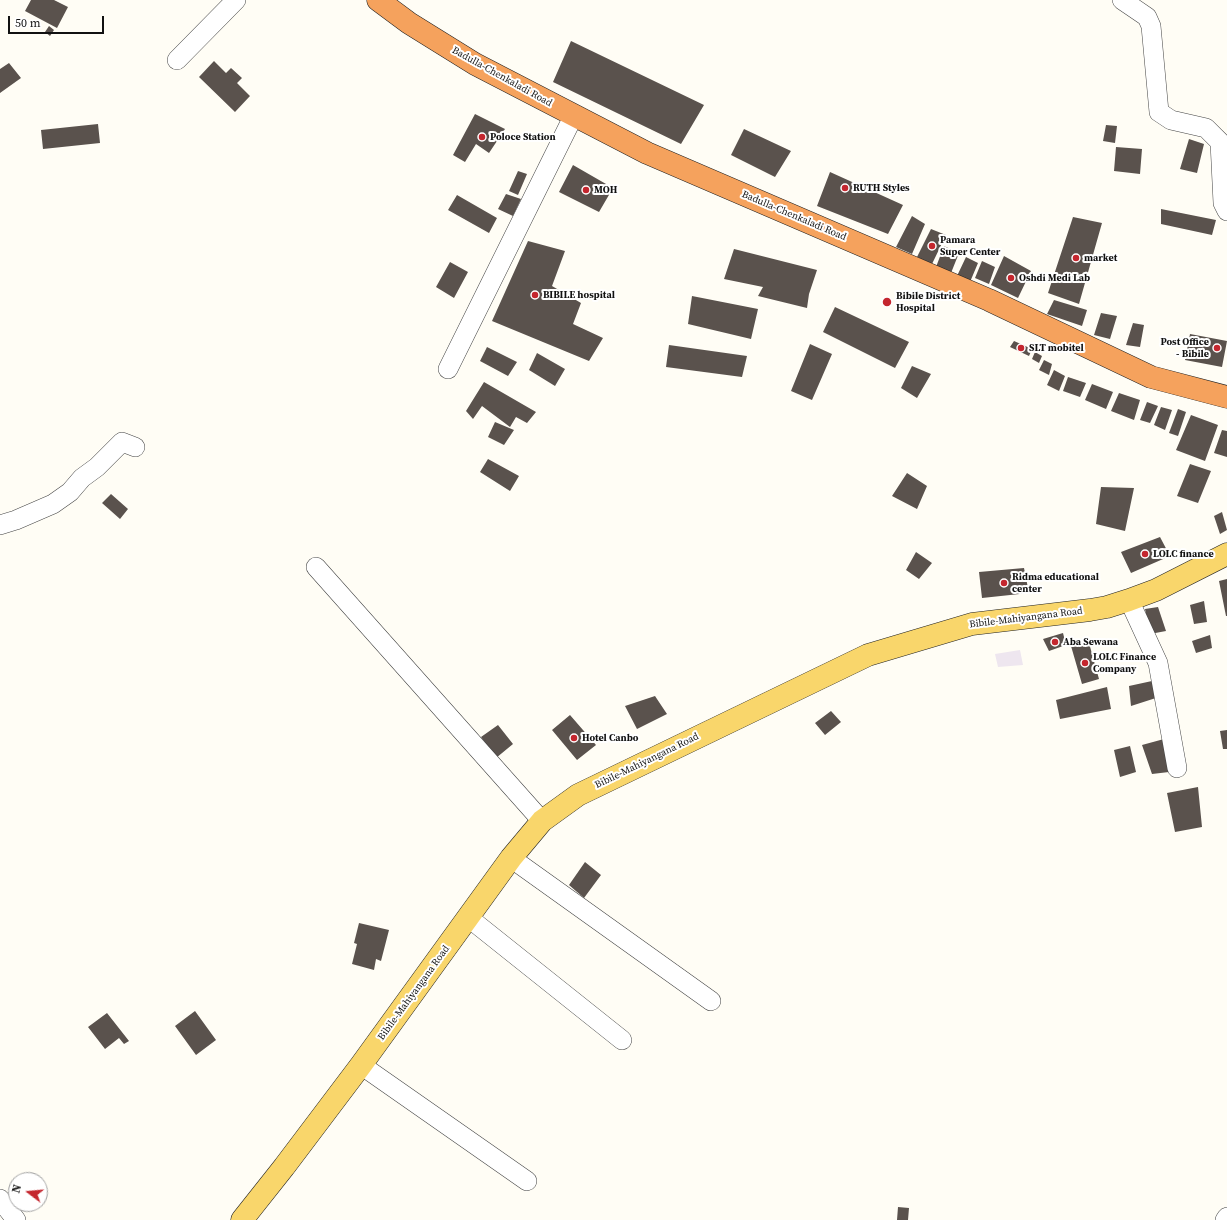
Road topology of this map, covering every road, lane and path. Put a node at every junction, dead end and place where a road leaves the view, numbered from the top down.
1 (236, 0) edge
2 (378, 0) edge
3 (1122, 0) edge
4 (177, 60) dead end
5 (574, 115) junction
6 (1227, 211) edge
7 (448, 369) dead end
8 (1227, 397) edge
9 (135, 446) dead end
10 (0, 525) edge
11 (1227, 554) edge
12 (316, 567) dead end
13 (1130, 600) junction
14 (1177, 768) dead end
15 (542, 821) junction
16 (511, 858) junction
17 (469, 918) junction
18 (711, 1001) dead end
19 (622, 1040) dead end
20 (360, 1065) junction
21 (527, 1181) dead end
22 (0, 1199) edge
23 (1227, 1217) edge
24 (16, 1220) edge
25 (242, 1220) edge
26 (1225, 1220) edge

1 - 4 street
2 - 5 highway, Badulla-Chenkaladi Road
3 - 6 street
5 - 7 street
5 - 8 highway, Badulla-Chenkaladi Road
9 - 10 street
11 - 13 main road, Bibile-Mahiyangana Road
12 - 15 street
13 - 14 street
13 - 15 main road, Bibile-Mahiyangana Road
15 - 16 main road, Bibile-Mahiyangana Road
16 - 17 main road, Bibile-Mahiyangana Road
16 - 18 street
17 - 19 street
17 - 20 main road, Bibile-Mahiyangana Road
20 - 21 street
20 - 25 main road, Bibile-Mahiyangana Road
22 - 24 street
23 - 26 street

